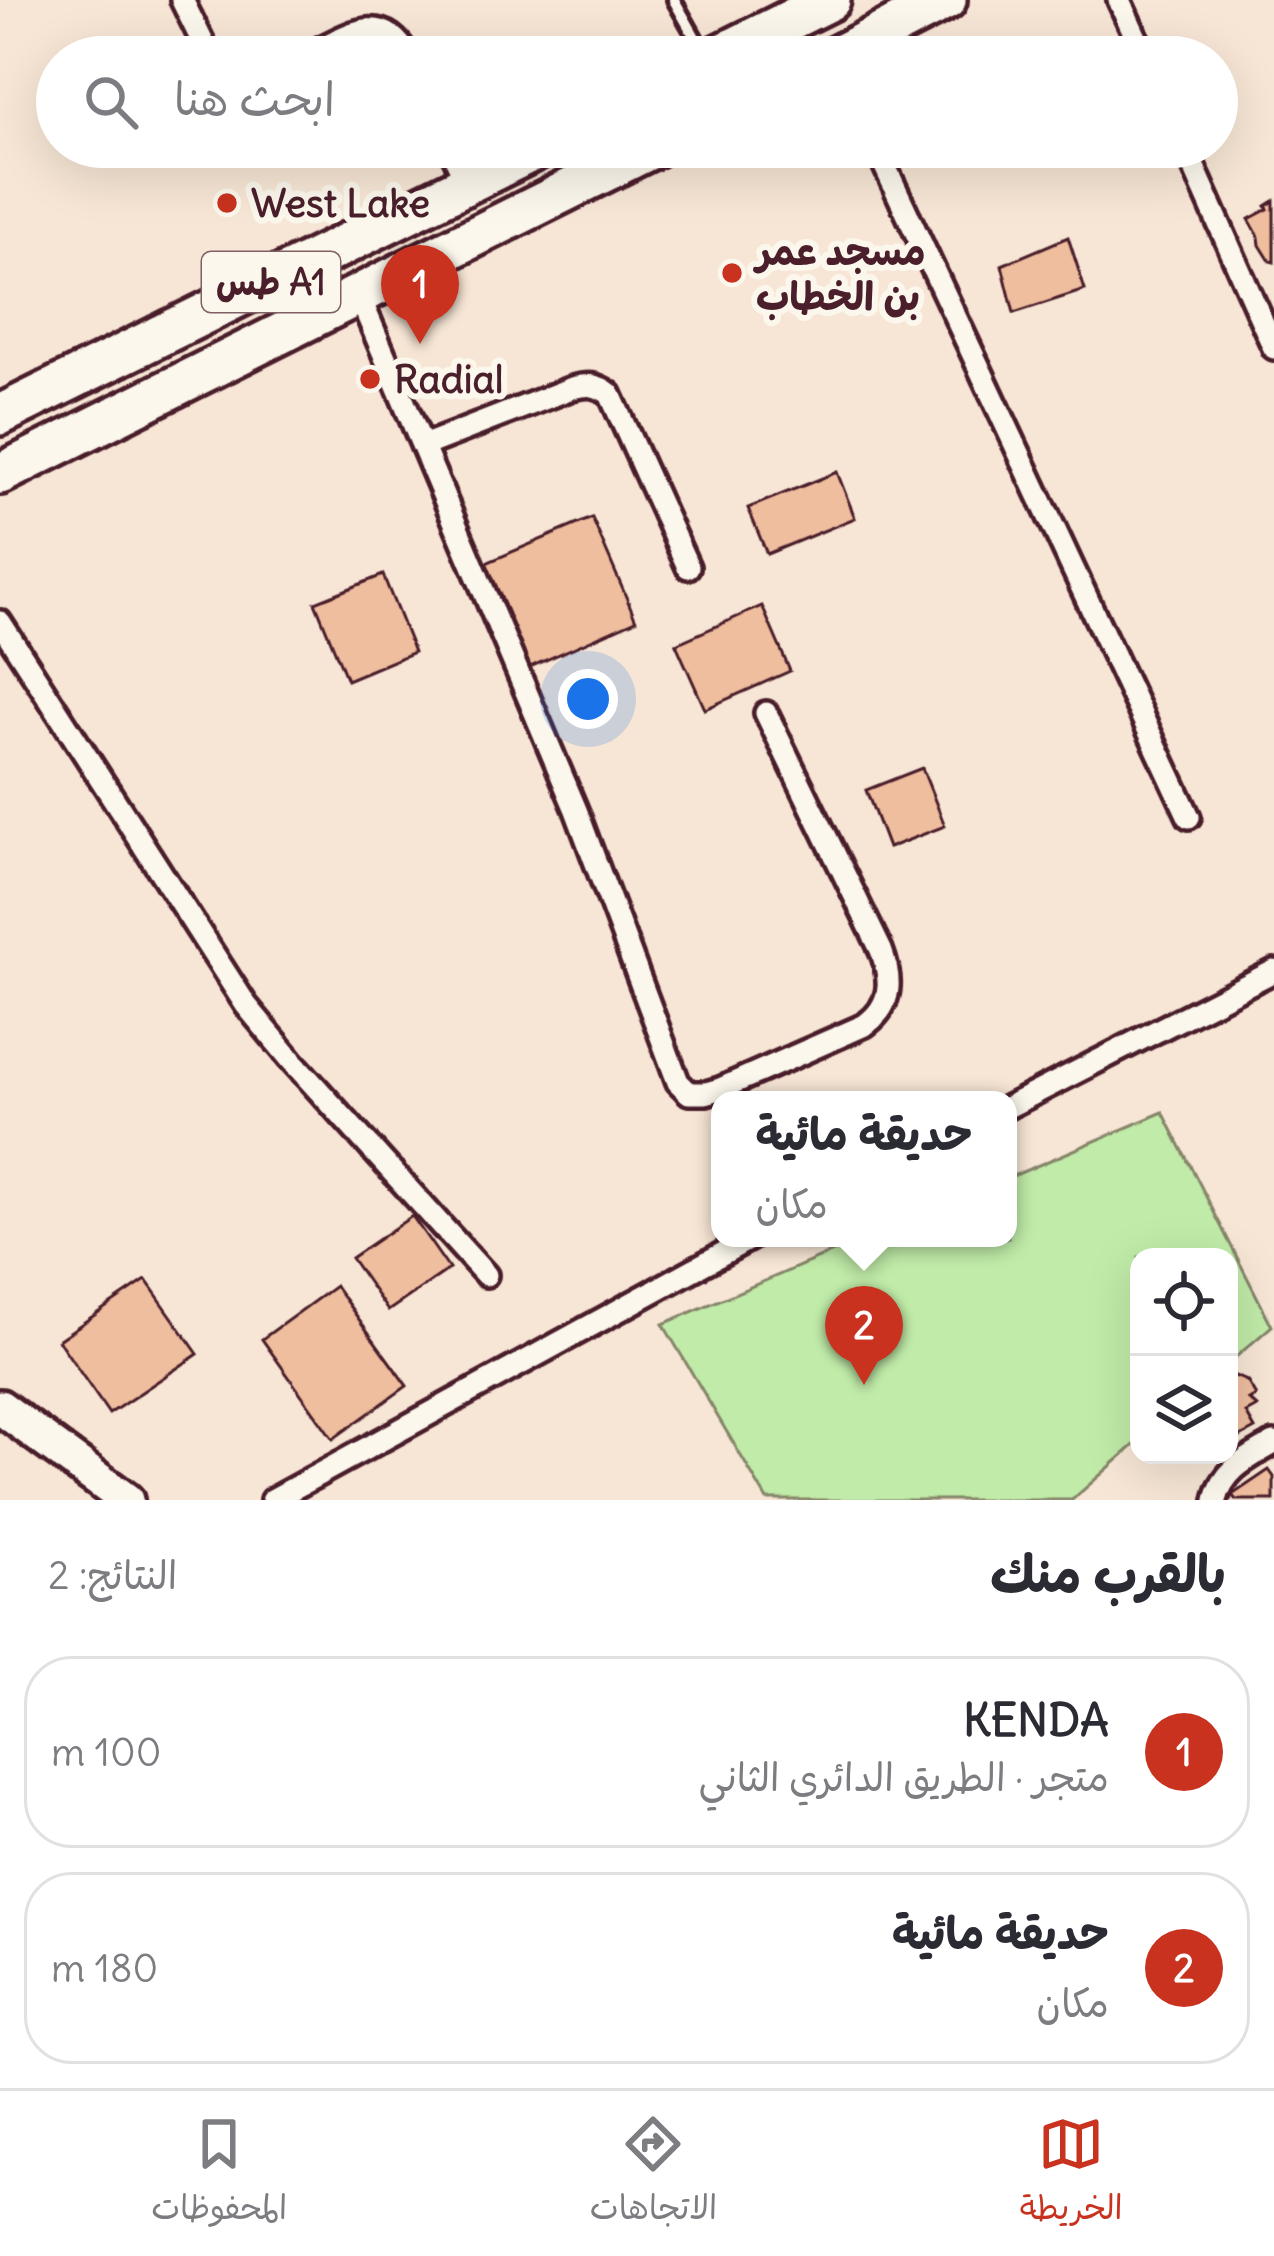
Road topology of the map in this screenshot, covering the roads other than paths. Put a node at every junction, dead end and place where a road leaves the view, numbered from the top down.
1 (182, 0) edge
2 (674, 0) edge
3 (830, 0) edge
4 (946, 0) edge
5 (1119, 0) edge
6 (200, 36) edge
7 (352, 36) edge
8 (394, 36) edge
9 (694, 36) edge
10 (758, 36) edge
11 (876, 36) edge
12 (1135, 36) edge
13 (460, 168) edge
14 (501, 168) edge
15 (611, 168) edge
16 (886, 168) edge
17 (1194, 168) edge
18 (468, 185) junction
19 (358, 293) junction
20 (1274, 348) edge
21 (0, 416) edge
22 (423, 446) junction
23 (0, 474) edge
24 (688, 567) dead end
25 (0, 622) edge
26 (766, 713) dead end
27 (1189, 818) dead end
28 (1274, 971) edge
29 (713, 1091) edge
30 (711, 1092) edge
31 (1017, 1102) edge
32 (735, 1247) edge
33 (486, 1275) dead end
34 (0, 1407) edge
35 (1274, 1442) edge
36 (126, 1500) edge
37 (272, 1500) edge
38 (1216, 1500) edge

1 - 6 street
2 - 9 lane
3 - 10 highway
4 - 11 highway
5 - 12 street
7 - 8 street
13 - 18 street
14 - 18 highway, طس A1
15 - 19 highway, طس A1
16 - 27 street
17 - 20 street
18 - 21 highway, طس A1
19 - 22 street
19 - 23 highway, طس A1
22 - 24 street
22 - 30 street
25 - 33 street
26 - 29 street
28 - 31 street
32 - 37 street
34 - 36 main road
35 - 38 street

